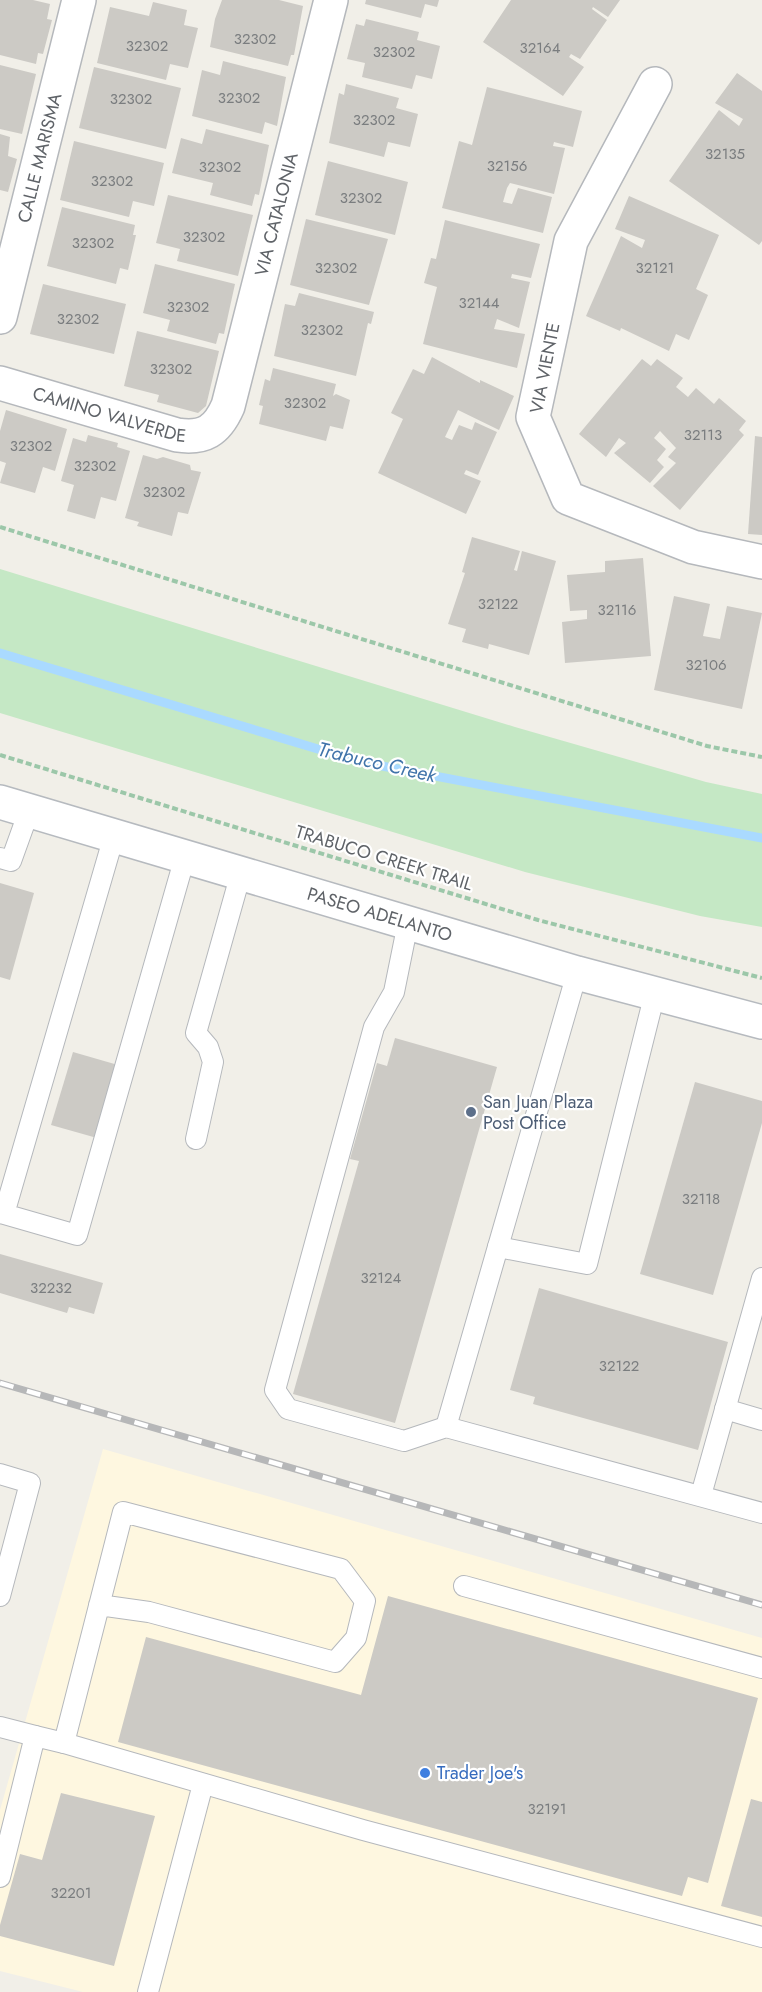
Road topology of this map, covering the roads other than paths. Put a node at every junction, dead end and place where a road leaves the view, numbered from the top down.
1 (79, 0) edge
2 (331, 0) edge
3 (655, 84) dead end
4 (0, 317) edge
5 (0, 383) edge
6 (217, 426) joint
7 (762, 562) edge
8 (15, 806) edge
9 (114, 836) junction
10 (185, 857) junction
11 (0, 858) edge
12 (241, 873) junction
13 (408, 923) junction
14 (577, 972) junction
15 (655, 993) junction
16 (762, 1022) edge
17 (196, 1139) dead end
18 (498, 1247) junction
19 (762, 1278) edge
20 (725, 1409) junction
21 (762, 1420) edge
22 (446, 1427) junction
23 (0, 1474) edge
24 (701, 1495) junction
25 (762, 1513) edge
26 (464, 1587) dead end
27 (0, 1596) edge
28 (99, 1605) junction
29 (762, 1668) edge
30 (0, 1727) edge
31 (35, 1737) junction
32 (64, 1743) junction
33 (203, 1784) junction
34 (0, 1877) edge
35 (762, 1937) edge
36 (148, 1992) edge

1 - 4 street, CALLE MARISMA
2 - 6 street, VIA CATALONIA
3 - 7 street, VIA VIENTE
5 - 6 street, CAMINO VALVERDE
8 - 9 street, PASEO ADELANTO
8 - 11 lane
9 - 10 street, PASEO ADELANTO
9 - 10 lane
10 - 12 street, PASEO ADELANTO
12 - 13 street, PASEO ADELANTO
12 - 17 lane
13 - 14 street, PASEO ADELANTO
13 - 22 lane
14 - 15 street, PASEO ADELANTO
14 - 18 lane
15 - 16 street, PASEO ADELANTO
15 - 18 lane
18 - 22 lane
19 - 20 lane
20 - 21 lane
20 - 24 lane
22 - 24 lane
23 - 27 lane
24 - 25 lane
26 - 29 lane
28 - 28 lane
28 - 32 lane
30 - 31 lane
31 - 32 lane
31 - 34 lane
32 - 33 lane
33 - 35 lane
33 - 36 lane

